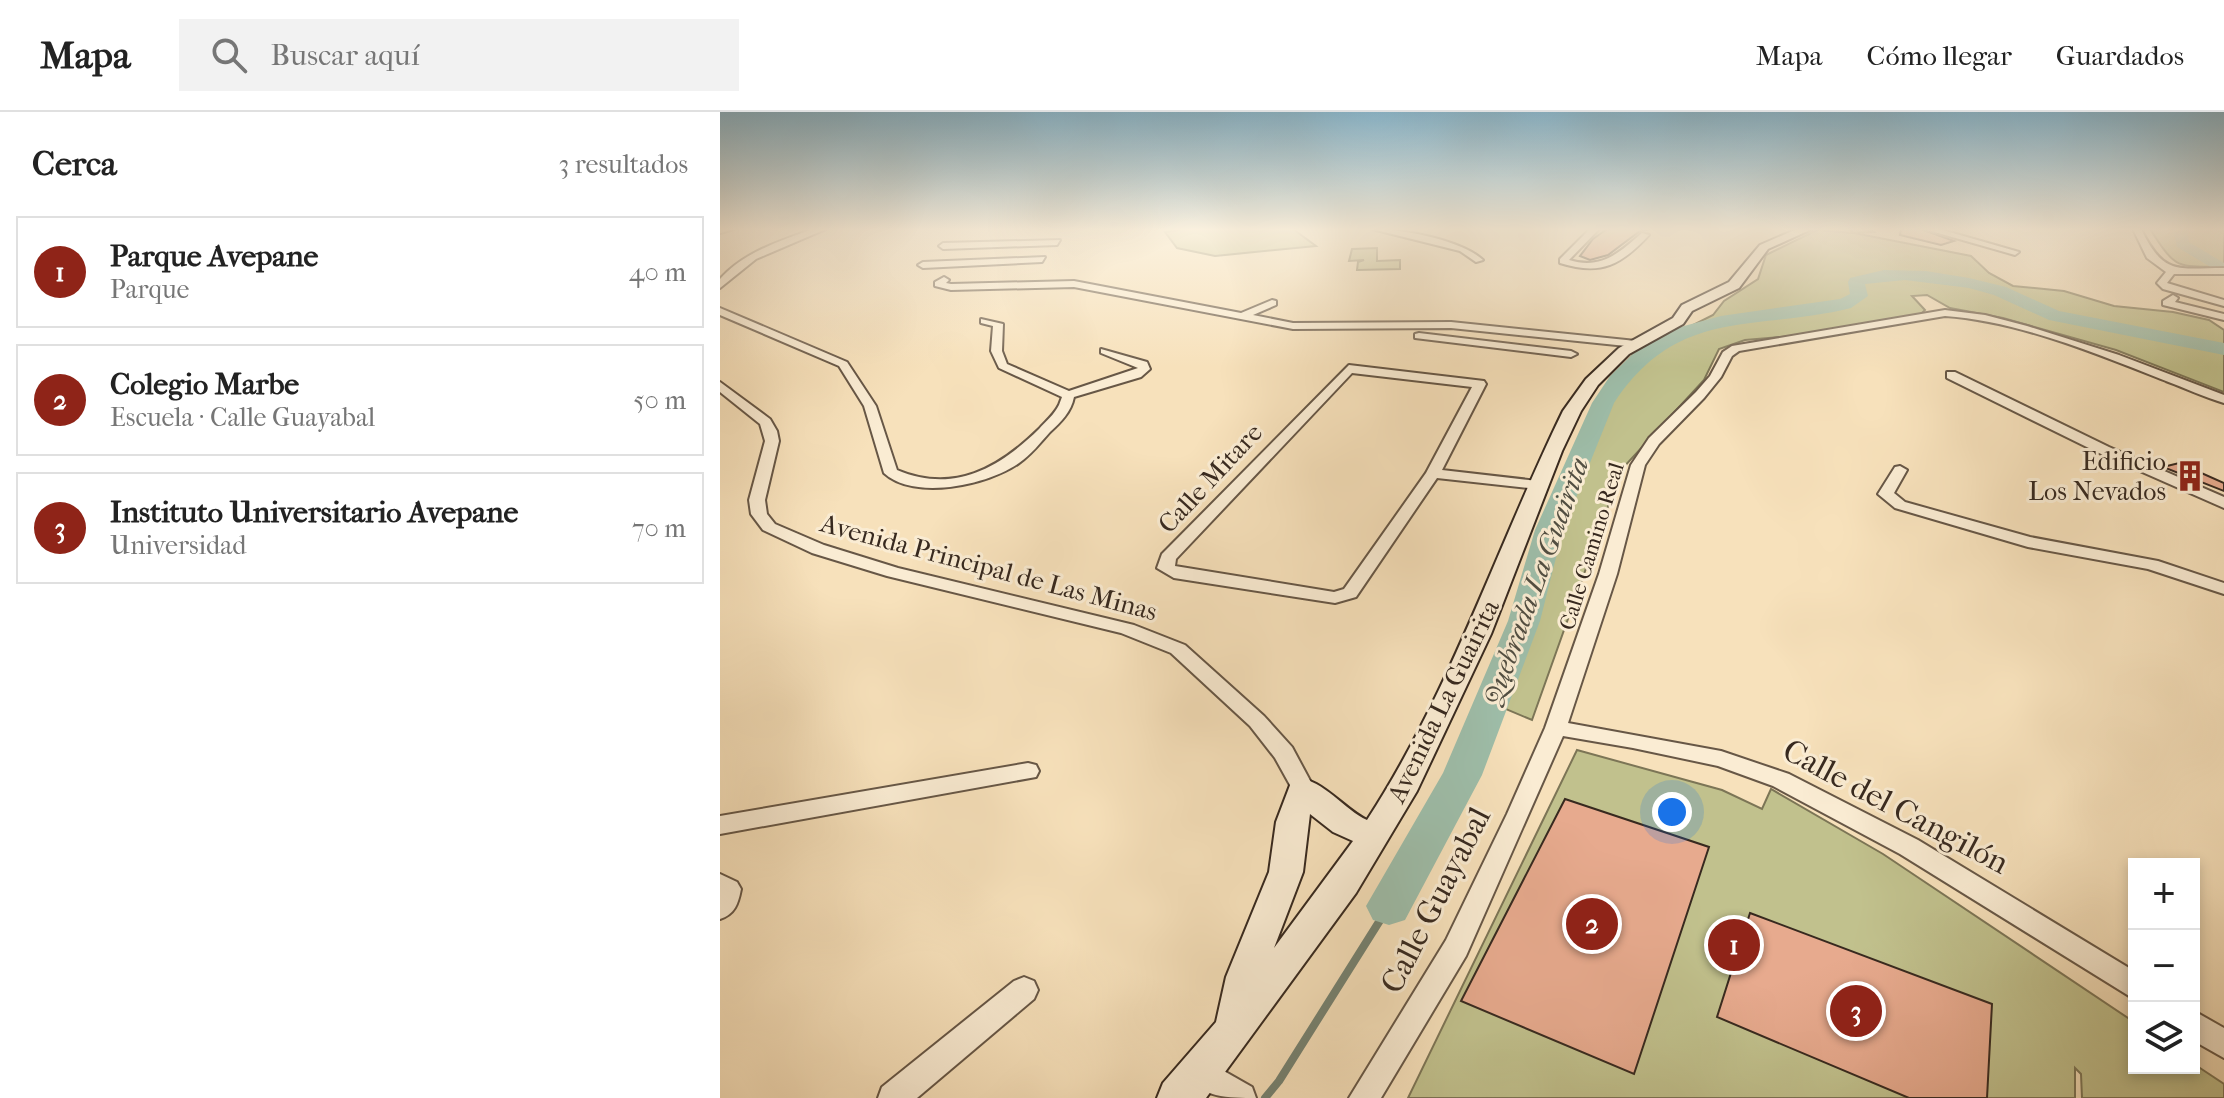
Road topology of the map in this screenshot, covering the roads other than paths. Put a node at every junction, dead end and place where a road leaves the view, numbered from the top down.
1 (1030, 275) edge
2 (1742, 275) edge
3 (2169, 275) edge
4 (944, 280) dead end
5 (1023, 284) junction
6 (2224, 291) edge
7 (2178, 296) junction
8 (1272, 303) dead end
9 (2224, 303) edge
10 (720, 311) edge
11 (1240, 317) junction
12 (2224, 317) edge
13 (985, 321) dead end
14 (1314, 327) junction
15 (1636, 344) junction
16 (1105, 351) dead end
17 (1571, 354) dead end
18 (1951, 375) dead end
19 (720, 386) edge
20 (1068, 395) junction
21 (2224, 399) edge
22 (1900, 470) dead end
23 (1433, 473) junction
24 (1538, 485) junction
25 (2224, 503) edge
26 (2224, 589) edge
27 (1556, 728) junction
28 (1028, 771) dead end
29 (1303, 788) junction
30 (720, 825) edge
31 (1375, 836) junction
32 (720, 884) edge
33 (720, 908) edge
34 (2128, 982) edge
35 (1024, 990) dead end
36 (1234, 1027) junction
37 (2200, 1029) edge
38 (2224, 1044) edge
39 (1213, 1090) edge
40 (893, 1098) edge
41 (1364, 1098) edge

1 - 5 street
2 - 15 street, Avenida La Guairita
3 - 7 street
4 - 5 street
5 - 11 street
6 - 7 street
7 - 9 street
7 - 12 street
8 - 11 street
10 - 20 street
11 - 14 street
13 - 20 street
14 - 15 street
14 - 17 street
15 - 24 street, Avenida La Guairita
16 - 20 street
18 - 25 street
19 - 29 street, Avenida Principal de Las Minas
21 - 27 street, Calle Camino Real
22 - 26 street
23 - 23 street, Calle Mitare
23 - 24 street
24 - 31 street, Avenida La Guairita
27 - 34 street, Calle del Cangilón
27 - 41 street, Calle Guayabal
28 - 30 street
29 - 31 street
29 - 36 street
31 - 36 street, Avenida La Guairita
32 - 33 street
35 - 40 street
36 - 39 street, Avenida La Guairita
37 - 38 street

